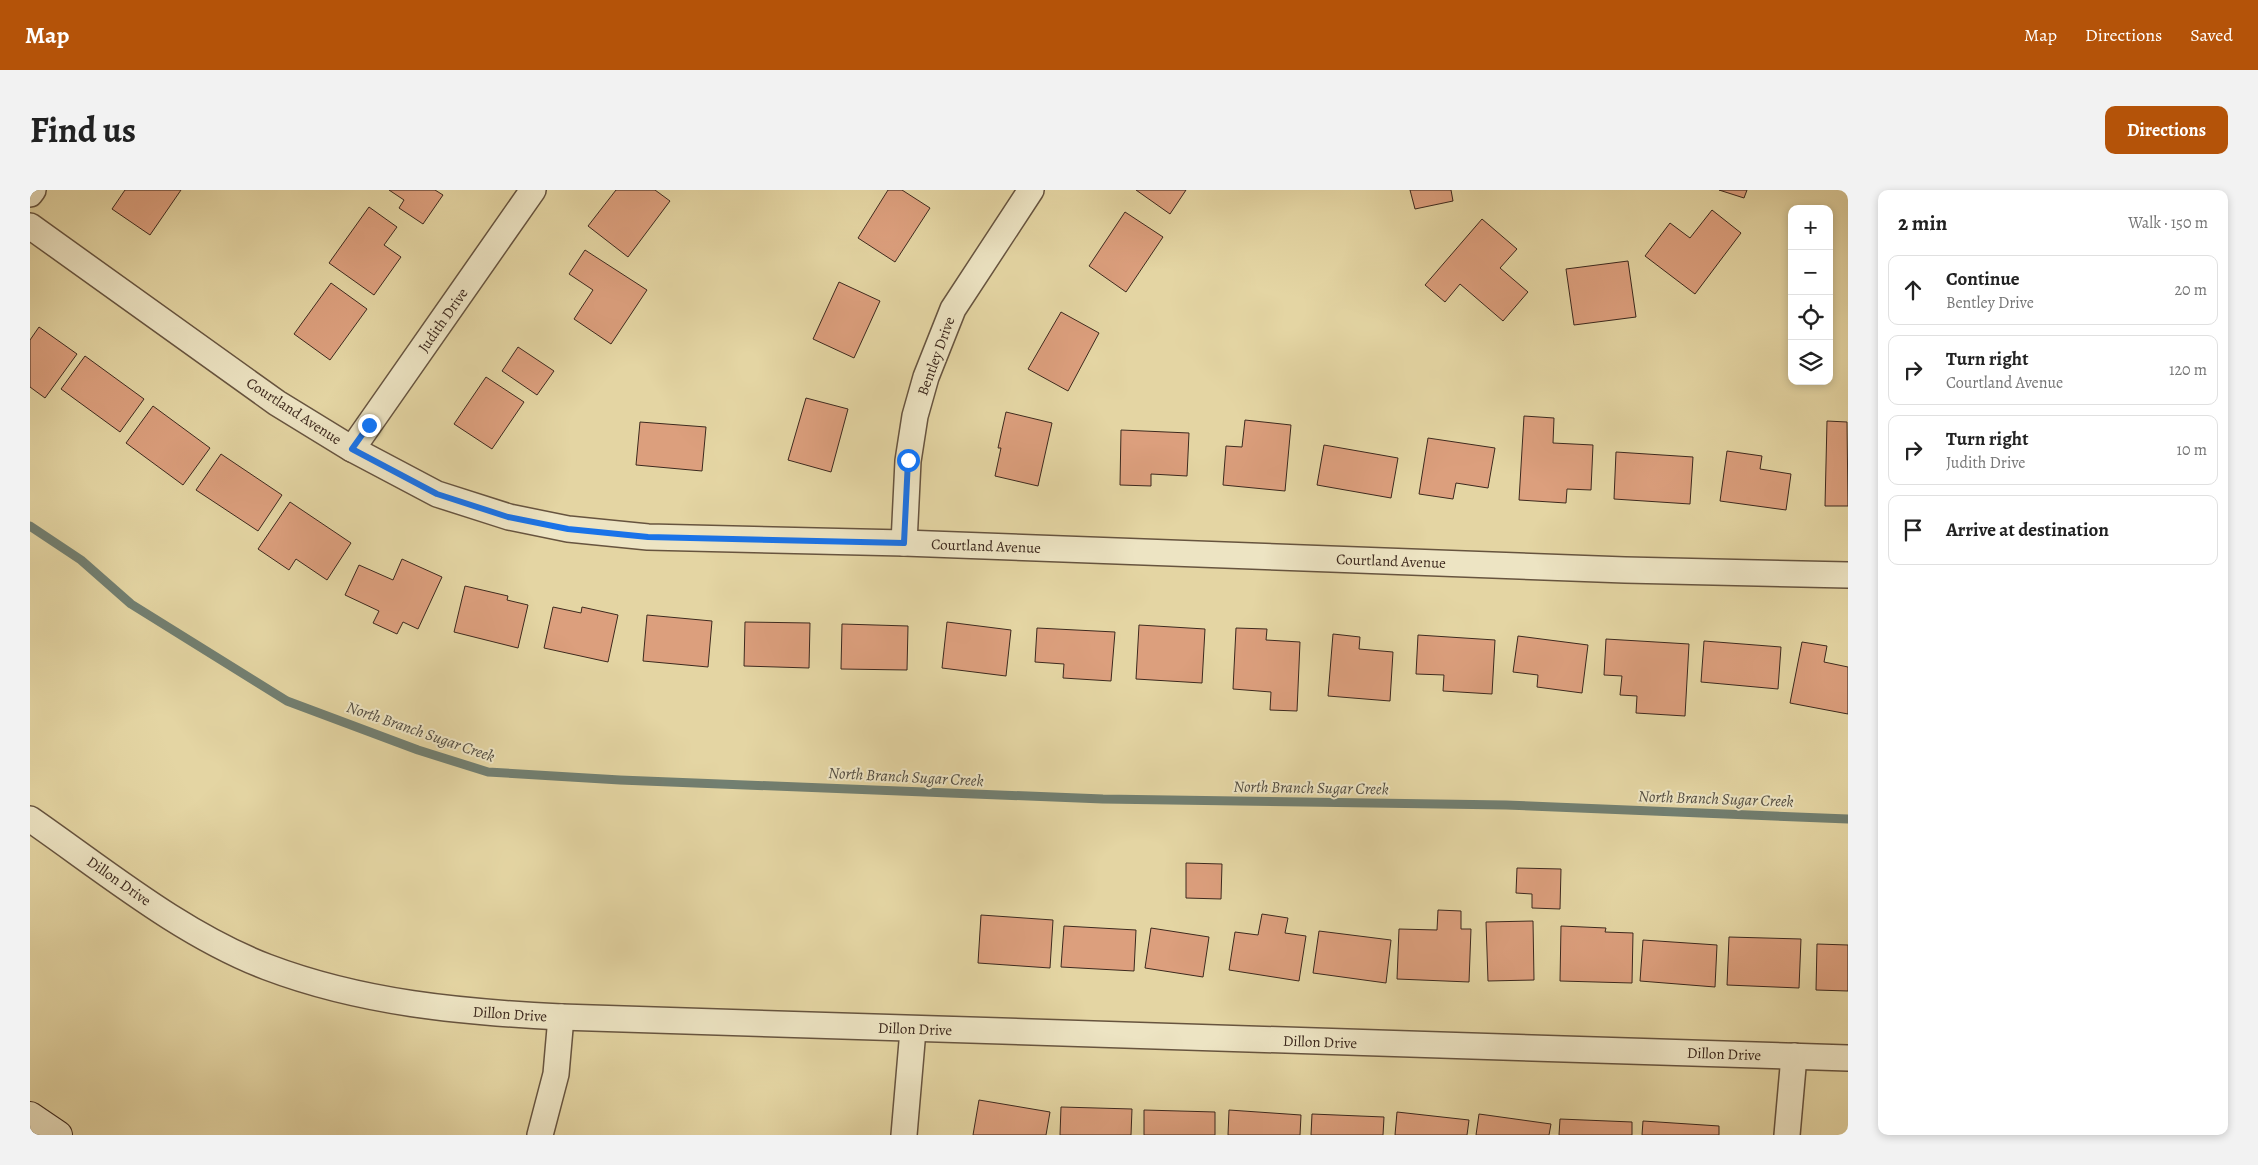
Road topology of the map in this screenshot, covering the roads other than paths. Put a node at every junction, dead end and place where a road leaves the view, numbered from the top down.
1 (33, 190) edge
2 (533, 190) edge
3 (1032, 190) edge
4 (30, 194) edge
5 (30, 226) edge
6 (352, 449) junction
7 (904, 543) junction
8 (1848, 576) edge
9 (30, 819) edge
10 (561, 1017) junction
11 (913, 1030) junction
12 (1794, 1056) junction
13 (1848, 1058) edge
14 (30, 1116) edge
15 (58, 1135) edge
16 (540, 1135) edge
17 (904, 1135) edge
18 (1787, 1135) edge

1 - 4 street
2 - 6 street, Judith Drive
3 - 7 street, Bentley Drive
5 - 6 street, Courtland Avenue
6 - 7 street, Courtland Avenue
7 - 8 street, Courtland Avenue
9 - 10 street, Dillon Drive
10 - 11 street, Dillon Drive
10 - 16 street
11 - 12 street, Dillon Drive
11 - 17 street
12 - 13 street, Dillon Drive
12 - 18 street
14 - 15 street

